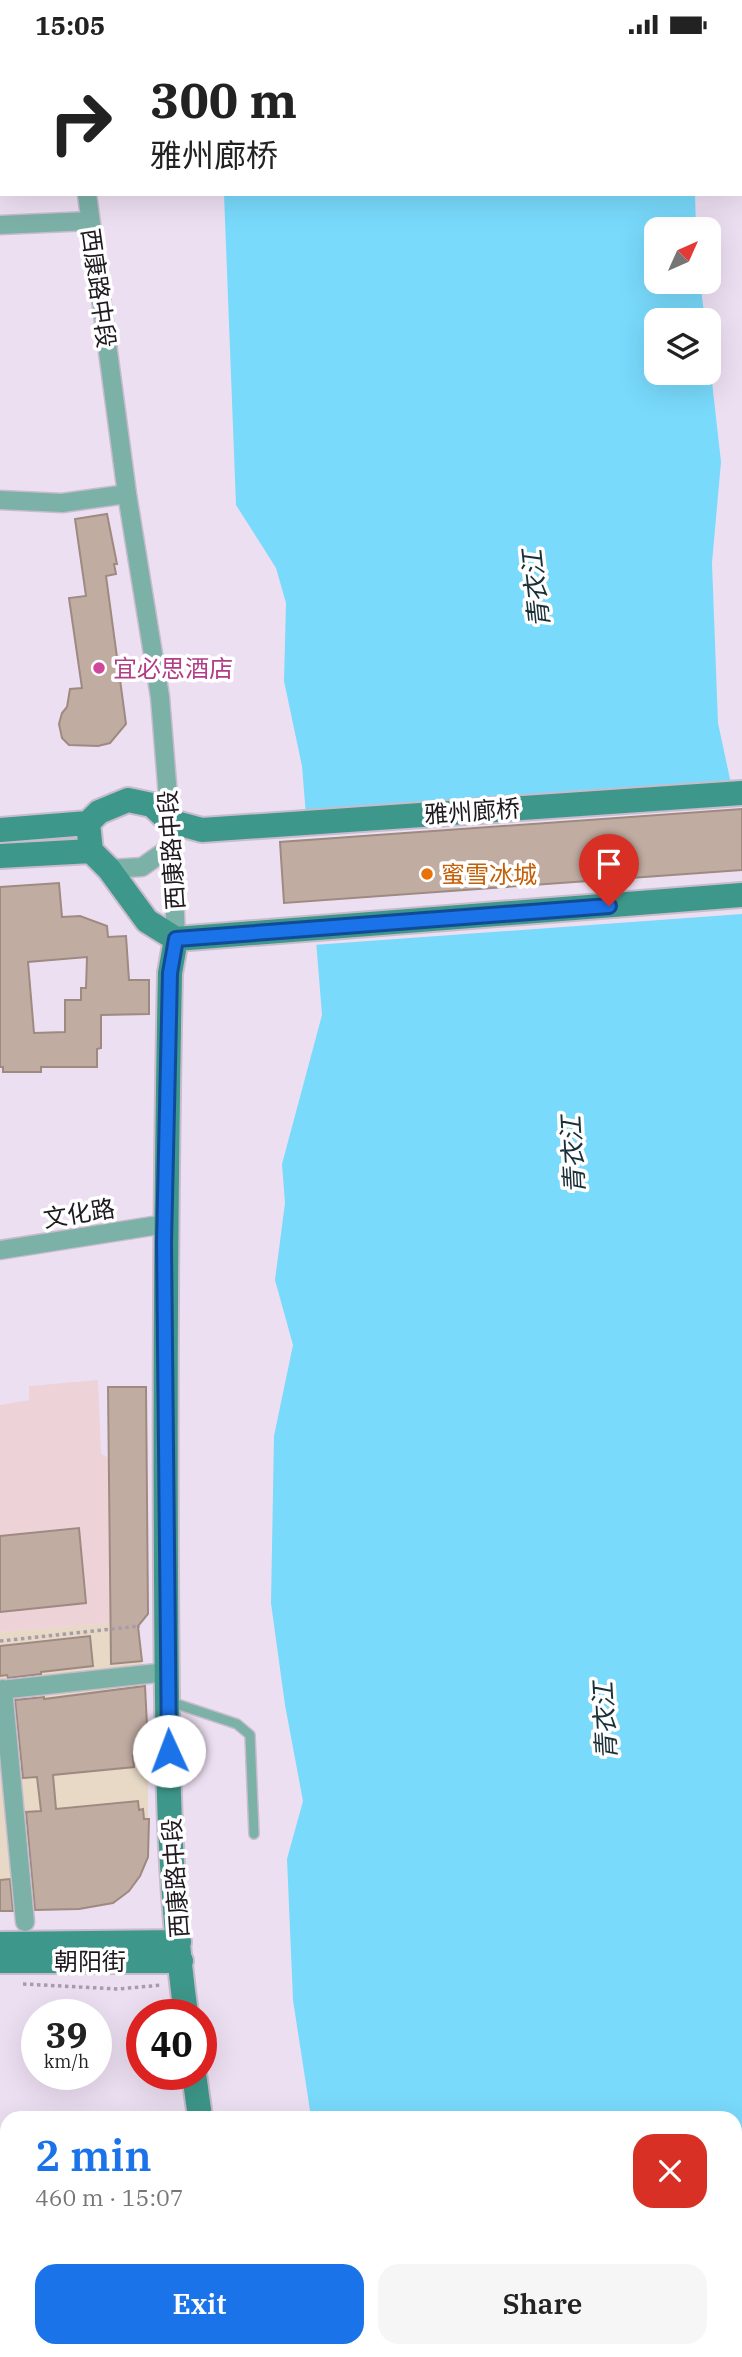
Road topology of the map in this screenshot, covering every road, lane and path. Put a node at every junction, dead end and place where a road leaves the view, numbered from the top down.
1 (87, 196) edge
2 (90, 221) junction
3 (0, 225) edge
4 (127, 494) junction
5 (0, 500) edge
6 (742, 793) edge
7 (169, 821) junction
8 (88, 823) junction
9 (0, 830) edge
10 (172, 846) junction
11 (91, 851) junction
12 (0, 856) edge
13 (109, 869) junction
14 (742, 895) edge
15 (176, 939) junction
16 (165, 1224) junction
17 (0, 1251) edge
18 (141, 1626) dead end
19 (0, 1641) edge
20 (167, 1672) junction
21 (2, 1689) edge
22 (167, 1701) junction
23 (7, 1800) edge
24 (254, 1834) dead end
25 (25, 1922) dead end
26 (0, 1944) edge
27 (180, 1951) junction
28 (0, 1961) edge
29 (13, 1983) dead end
30 (169, 1985) dead end
31 (185, 1999) edge
32 (196, 2090) edge
33 (199, 2111) edge

1 - 2 street, 西康路中段
2 - 3 street
2 - 4 street, 西康路中段
4 - 5 street
4 - 7 street, 西康路中段
6 - 7 main road, 雅州廊桥
7 - 8 main road
7 - 10 street, 西康路中段
8 - 9 main road
8 - 11 main road
10 - 13 street
10 - 15 street, 西康路中段
11 - 12 main road
11 - 13 main road
13 - 15 main road
14 - 15 main road
15 - 16 main road, 西康路中段
16 - 17 street, 文化路
16 - 20 main road, 西康路中段
18 - 19 path
20 - 21 street
20 - 22 main road, 西康路中段
21 - 23 street
22 - 24 lane
22 - 27 main road, 西康路中段
23 - 25 street
26 - 27 main road, 朝阳街
27 - 28 main road, 朝阳街
27 - 31 main road, 西康路中段
29 - 30 path
32 - 33 main road

